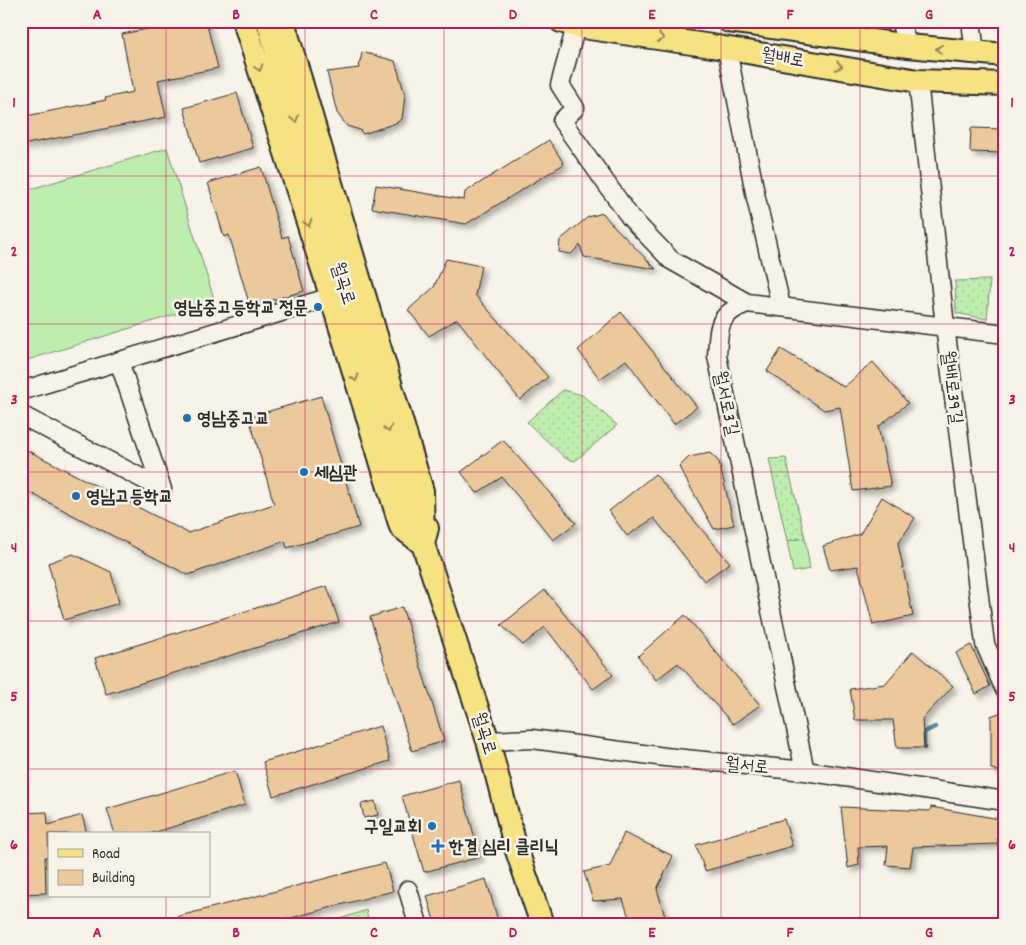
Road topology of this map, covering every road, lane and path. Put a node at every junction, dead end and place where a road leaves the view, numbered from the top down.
1 (244, 21) edge
2 (268, 21) edge
3 (283, 21) edge
4 (297, 21) edge
5 (729, 21) edge
6 (900, 21) edge
7 (971, 21) edge
8 (569, 24) edge
9 (908, 46) junction
10 (727, 49) junction
11 (976, 53) junction
12 (1005, 55) edge
13 (918, 80) junction
14 (1005, 84) edge
15 (345, 285) junction
16 (747, 303) junction
17 (781, 306) junction
18 (945, 326) junction
19 (1005, 334) edge
20 (119, 361) junction
21 (21, 391) edge
22 (21, 415) edge
23 (424, 544) junction
24 (1005, 690) edge
25 (488, 742) junction
26 (805, 770) junction
27 (1005, 801) edge
28 (408, 890) dead end
29 (418, 924) edge
30 (542, 924) edge

1 -> 15 main road
2 -> 15 main road, 월곡로
3 - 15 main road, 월곡로
4 - 23 main road
5 - 9 main road, 월배로
6 - 9 street
7 - 11 street
8 -> 10 main road, 월배로
8 - 16 street
11 -> 9 main road, 월배로
10 -> 13 main road, 월배로
10 - 17 street
11 - 12 main road, 월배로
13 - 14 main road, 월배로
13 - 18 street, 월배로39길
15 - 20 street
15 - 23 main road, 월곡로
15 -> 23 main road
16 - 17 street
16 - 26 street, 월서로3길
17 - 18 street
18 - 19 street
18 - 24 street, 월배로39길
20 - 21 street
20 - 22 street
23 - 25 main road, 월곡로
25 - 26 street, 월서로
25 - 30 main road, 월곡로
26 - 27 street, 월서로
28 - 29 street

